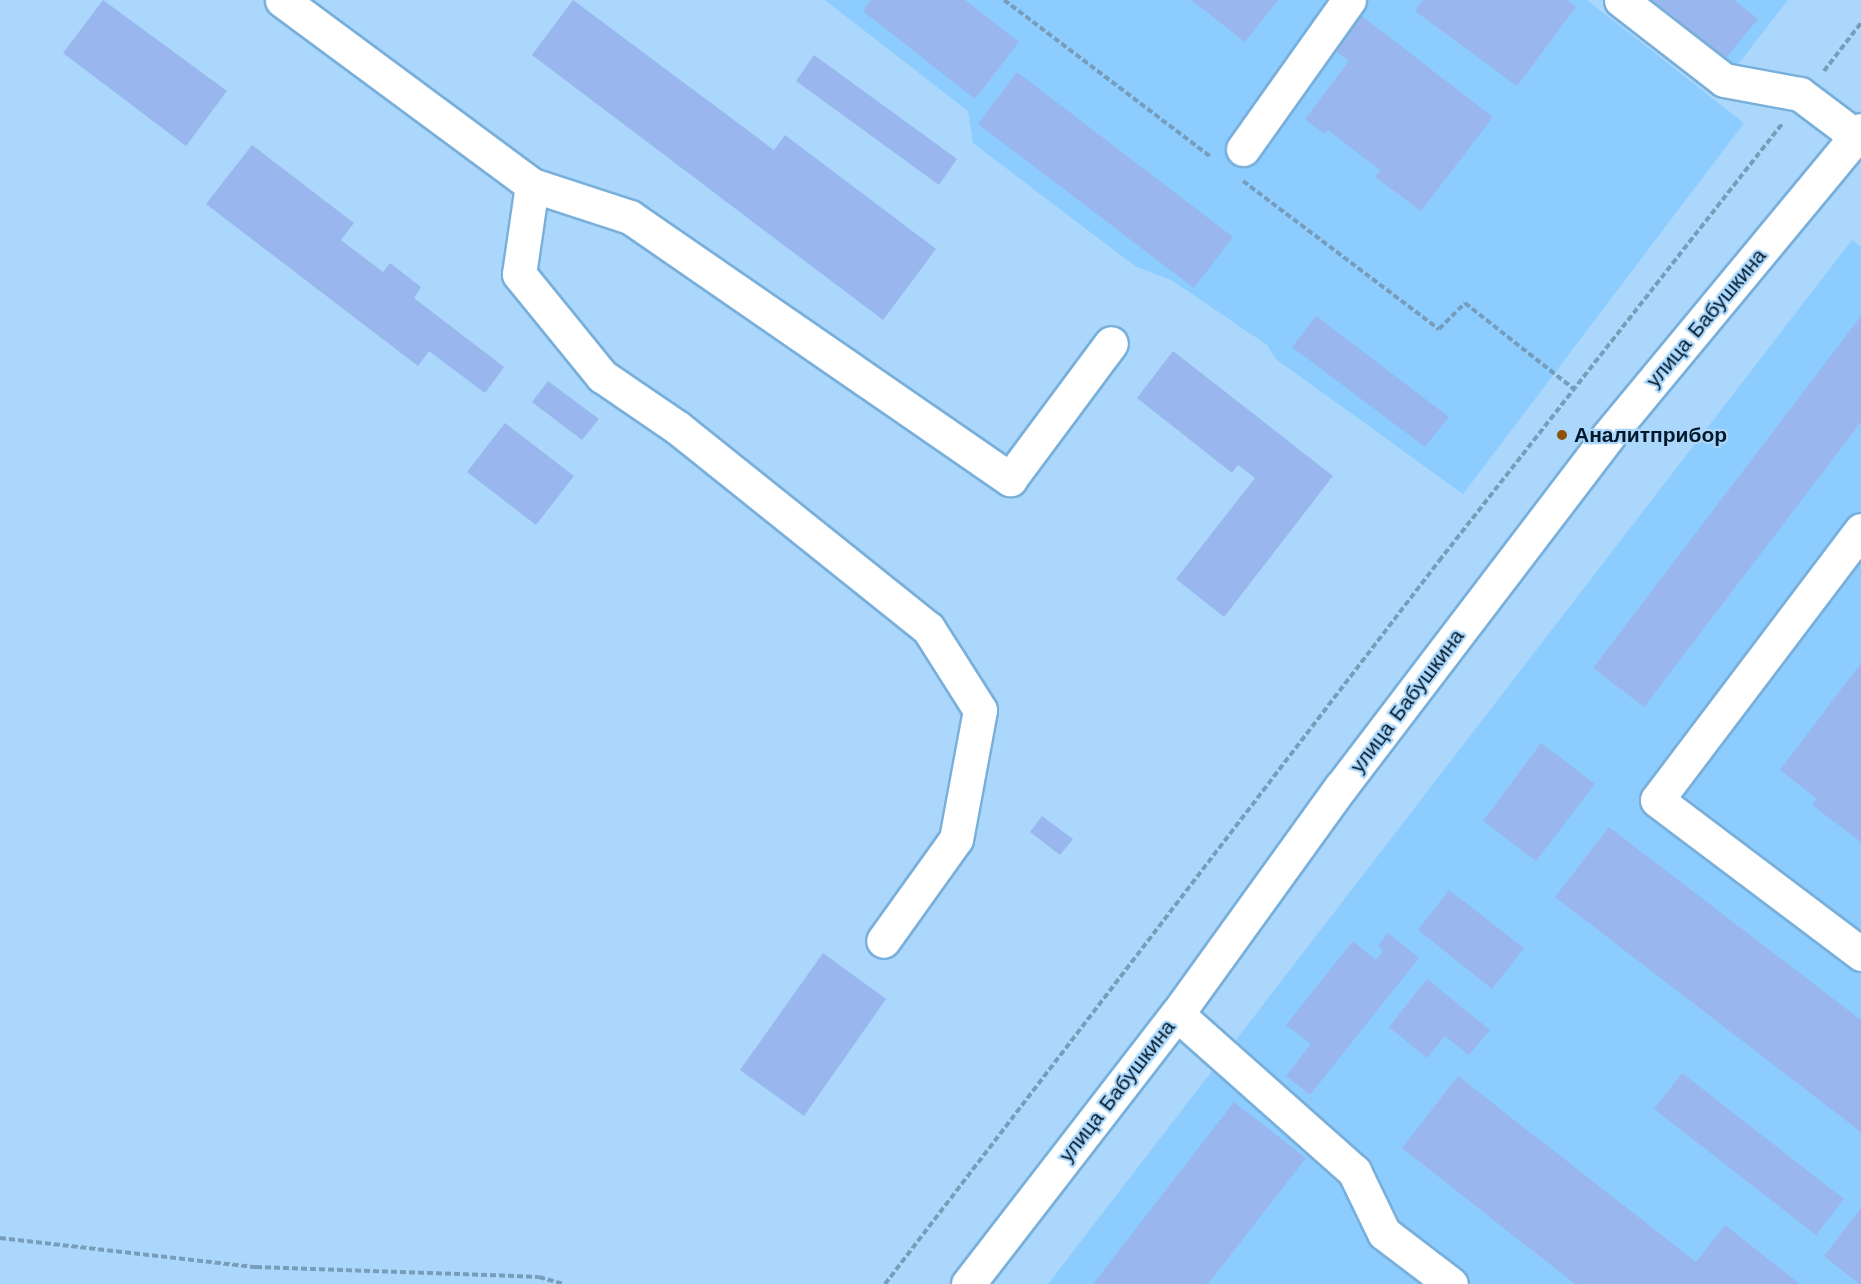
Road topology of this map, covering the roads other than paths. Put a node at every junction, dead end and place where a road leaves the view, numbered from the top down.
1 (282, 0) edge
2 (1348, 0) edge
3 (1621, 0) edge
4 (1859, 136) edge
5 (1235, 164) road end
6 (532, 185) junction
7 (1111, 343) dead end
8 (1861, 530) edge
9 (883, 941) dead end
10 (1861, 954) edge
11 (1177, 1014) junction
12 (968, 1284) edge
13 (1451, 1284) edge

1 - 6 main road
2 - 5 main road
3 - 4 main road
4 - 11 main road, улица Бабушкина
6 - 7 main road
6 - 9 main road
8 - 10 main road
11 - 12 main road, улица Бабушкина
11 - 13 main road

